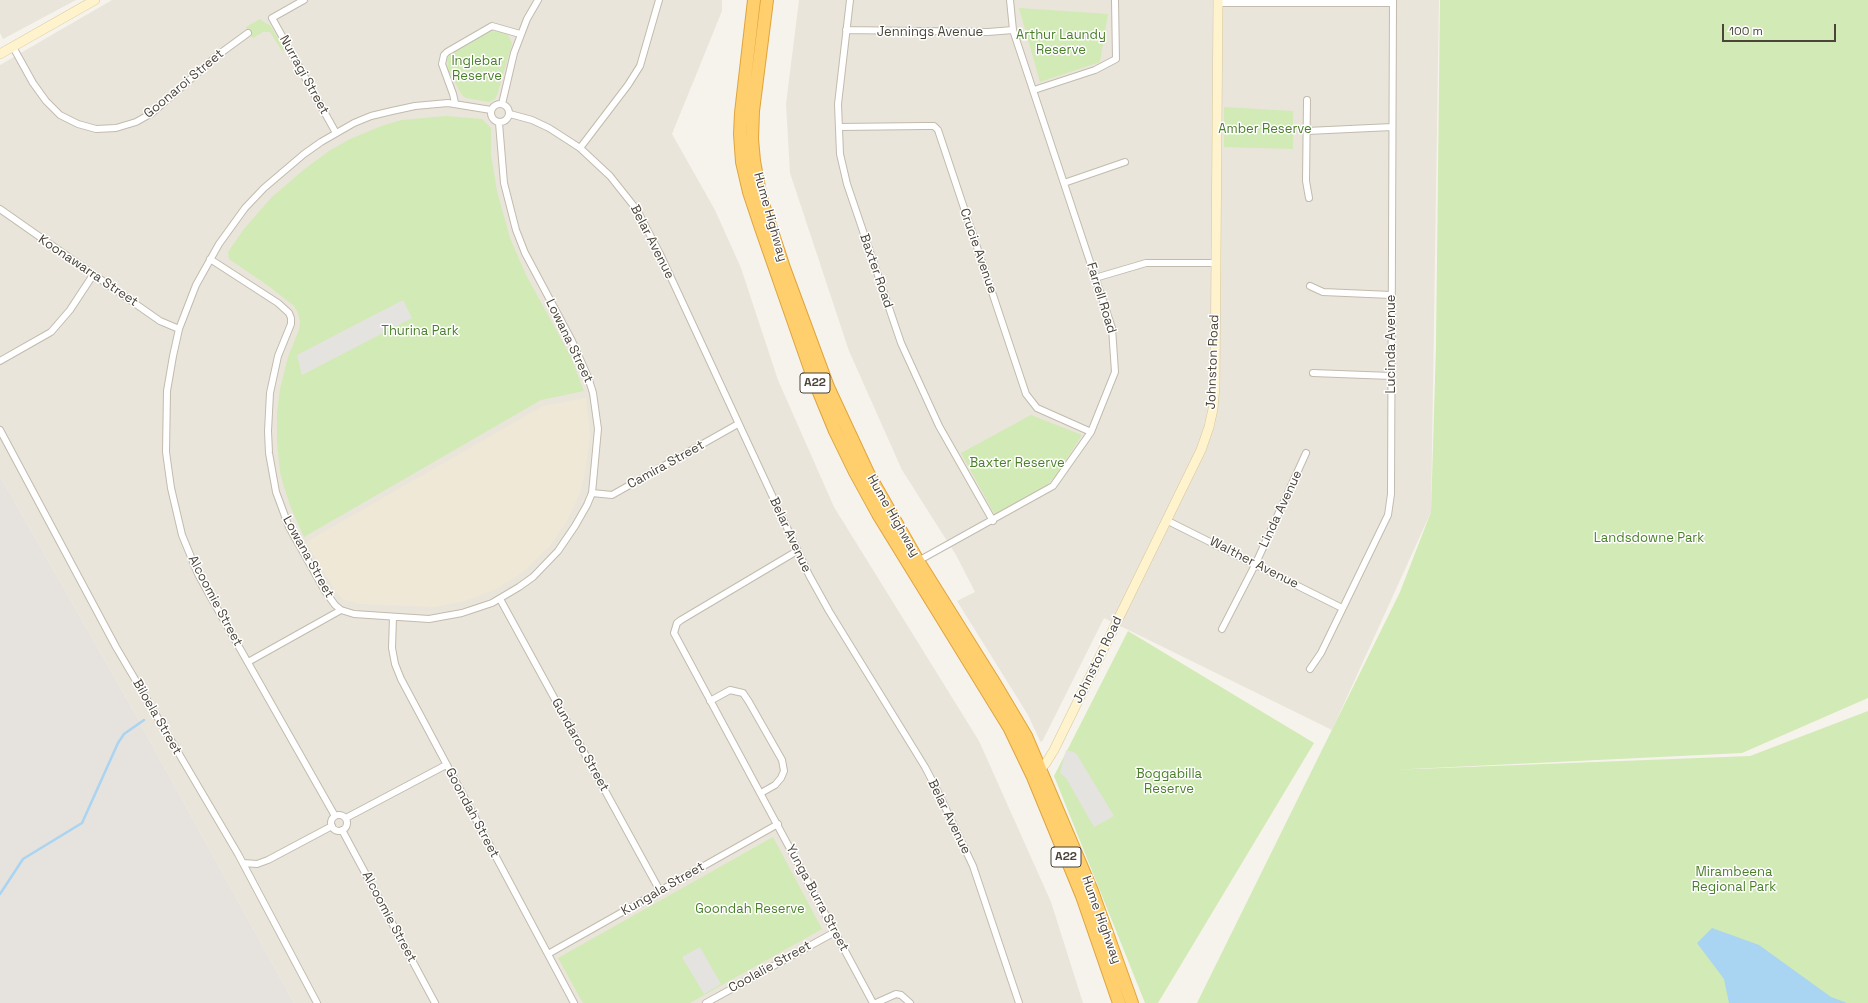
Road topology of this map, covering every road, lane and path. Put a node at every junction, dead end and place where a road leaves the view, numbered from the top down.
1 (94, 0) edge
2 (304, 0) edge
3 (538, 0) edge
4 (659, 0) edge
5 (754, 0) edge
6 (767, 0) edge
7 (850, 0) edge
8 (1010, 0) edge
9 (1115, 0) edge
10 (1218, 1) edge
11 (1393, 1) edge
12 (846, 30) junction
13 (1013, 30) junction
14 (248, 33) dead end
15 (520, 34) junction
16 (13, 47) junction
17 (0, 54) edge
18 (1034, 90) junction
19 (1307, 100) dead end
20 (455, 103) junction
21 (502, 104) junction
22 (491, 110) junction
23 (510, 114) junction
24 (499, 123) junction
25 (838, 126) junction
26 (1392, 127) junction
27 (1306, 131) junction
28 (336, 132) junction
29 (580, 148) junction
30 (1125, 162) dead end
31 (1064, 183) junction
32 (1309, 198) dead end
33 (0, 209) edge
34 (210, 259) junction
35 (1216, 263) junction
36 (93, 275) junction
37 (1095, 278) junction
38 (1310, 286) dead end
39 (1391, 295) junction
40 (179, 329) junction
41 (0, 361) edge
42 (1313, 373) dead end
43 (1391, 376) junction
44 (738, 424) junction
45 (0, 430) edge
46 (1091, 432) junction
47 (1306, 454) dead end
48 (592, 493) junction
49 (1166, 520) junction
50 (993, 521) junction
51 (797, 551) junction
52 (918, 561) junction
53 (1256, 563) junction
54 (500, 599) junction
55 (1342, 608) junction
56 (341, 610) junction
57 (393, 618) junction
58 (1222, 629) dead end
59 (248, 662) junction
60 (1310, 669) dead end
61 (710, 701) junction
62 (446, 765) junction
63 (1037, 773) junction
64 (761, 793) junction
65 (335, 816) junction
66 (346, 818) junction
67 (778, 824) junction
68 (332, 826) junction
69 (342, 830) junction
70 (243, 863) junction
71 (660, 891) junction
72 (835, 932) junction
73 (548, 954) junction
74 (717, 997) junction
75 (318, 1003) edge
76 (435, 1003) edge
77 (574, 1003) edge
78 (706, 1003) edge
79 (721, 1003) edge
80 (874, 1003) edge
81 (910, 1003) edge
82 (1019, 1003) edge
83 (1119, 1003) edge
84 (1132, 1003) edge

1 - 16 street
2 - 28 street, Nurragi Street
3 - 15 street
4 - 29 street
5 - 63 highway, Hume Highway / A22
6 - 52 highway, Hume Highway / A22
7 - 12 street, Baxter Road
8 - 13 street, Farrell Road
9 - 18 street
10 - 11 street
10 - 35 street, Johnston Road
11 - 26 street, Lucinda Avenue
12 - 13 street, Jennings Avenue
12 - 25 street, Baxter Road
13 - 18 street, Farrell Road
14 - 16 street, Goonaroi Street
15 - 20 street
15 - 21 street
16 - 17 street
18 - 31 street, Farrell Road
19 - 27 street
20 - 22 street, Alcoomie Street
20 - 28 street, Alcoomie Street
21 - 22 street
21 - 23 street
22 - 24 street
23 - 24 street
23 - 29 street, Belar Avenue
24 - 48 street, Lowana Street
25 - 46 street, Crucie Avenue
25 - 50 street, Baxter Road
26 - 27 street
26 - 39 street, Lucinda Avenue
27 - 32 street
28 - 34 street, Alcoomie Street
29 - 44 street, Belar Avenue
30 - 31 street
31 - 37 street, Farrell Road
33 - 36 street, Koonawarra Street
34 - 40 street, Alcoomie Street
34 - 56 street, Lowana Street
35 - 37 street
35 - 49 street, Johnston Road
36 - 40 street, Koonawarra Street
36 - 41 street
37 - 46 street, Farrell Road
38 - 39 street
39 - 43 street, Lucinda Avenue
40 - 59 street, Alcoomie Street
42 - 43 street
43 - 55 street, Lucinda Avenue
44 - 48 street, Camira Street
44 - 51 street, Belar Avenue
45 - 70 street, Biloela Street
46 - 50 street, Farrell Road
47 - 53 street, Linda Avenue
48 - 54 street, Lowana Street
49 - 53 street, Walther Avenue
49 - 63 street, Johnston Road
50 - 52 street, Farrell Road
51 - 61 street, Yunga Burra Street
51 - 82 street, Belar Avenue
52 - 63 highway, Hume Highway / A22
53 - 55 street, Walther Avenue
53 - 58 street, Linda Avenue
54 - 57 street, Lowana Street
54 - 71 street, Gundaroo Street
55 - 60 street, Lucinda Avenue
56 - 57 street, Lowana Street
56 - 59 street
57 - 62 street, Goondah Street
59 - 65 street, Alcoomie Street
61 - 64 street, Yunga Burra Street
61 - 64 street
62 - 66 street
62 - 73 street, Goondah Street
63 - 83 highway, Hume Highway / A22
63 - 84 highway, Hume Highway / A22
64 - 67 street, Yunga Burra Street
65 - 66 street
65 - 68 street
66 - 69 street
67 - 71 street, Kungala Street
67 - 72 street, Yunga Burra Street
68 - 69 street
68 - 70 street
69 - 76 street, Alcoomie Street
70 - 75 street, Biloela Street
71 - 73 street, Kungala Street
72 - 74 street, Coolalie Street
72 - 80 street, Yunga Burra Street
73 - 77 street, Goondah Street
74 - 78 street, Coolalie Street
74 - 79 street
80 - 81 street, Yunga Burra Street

